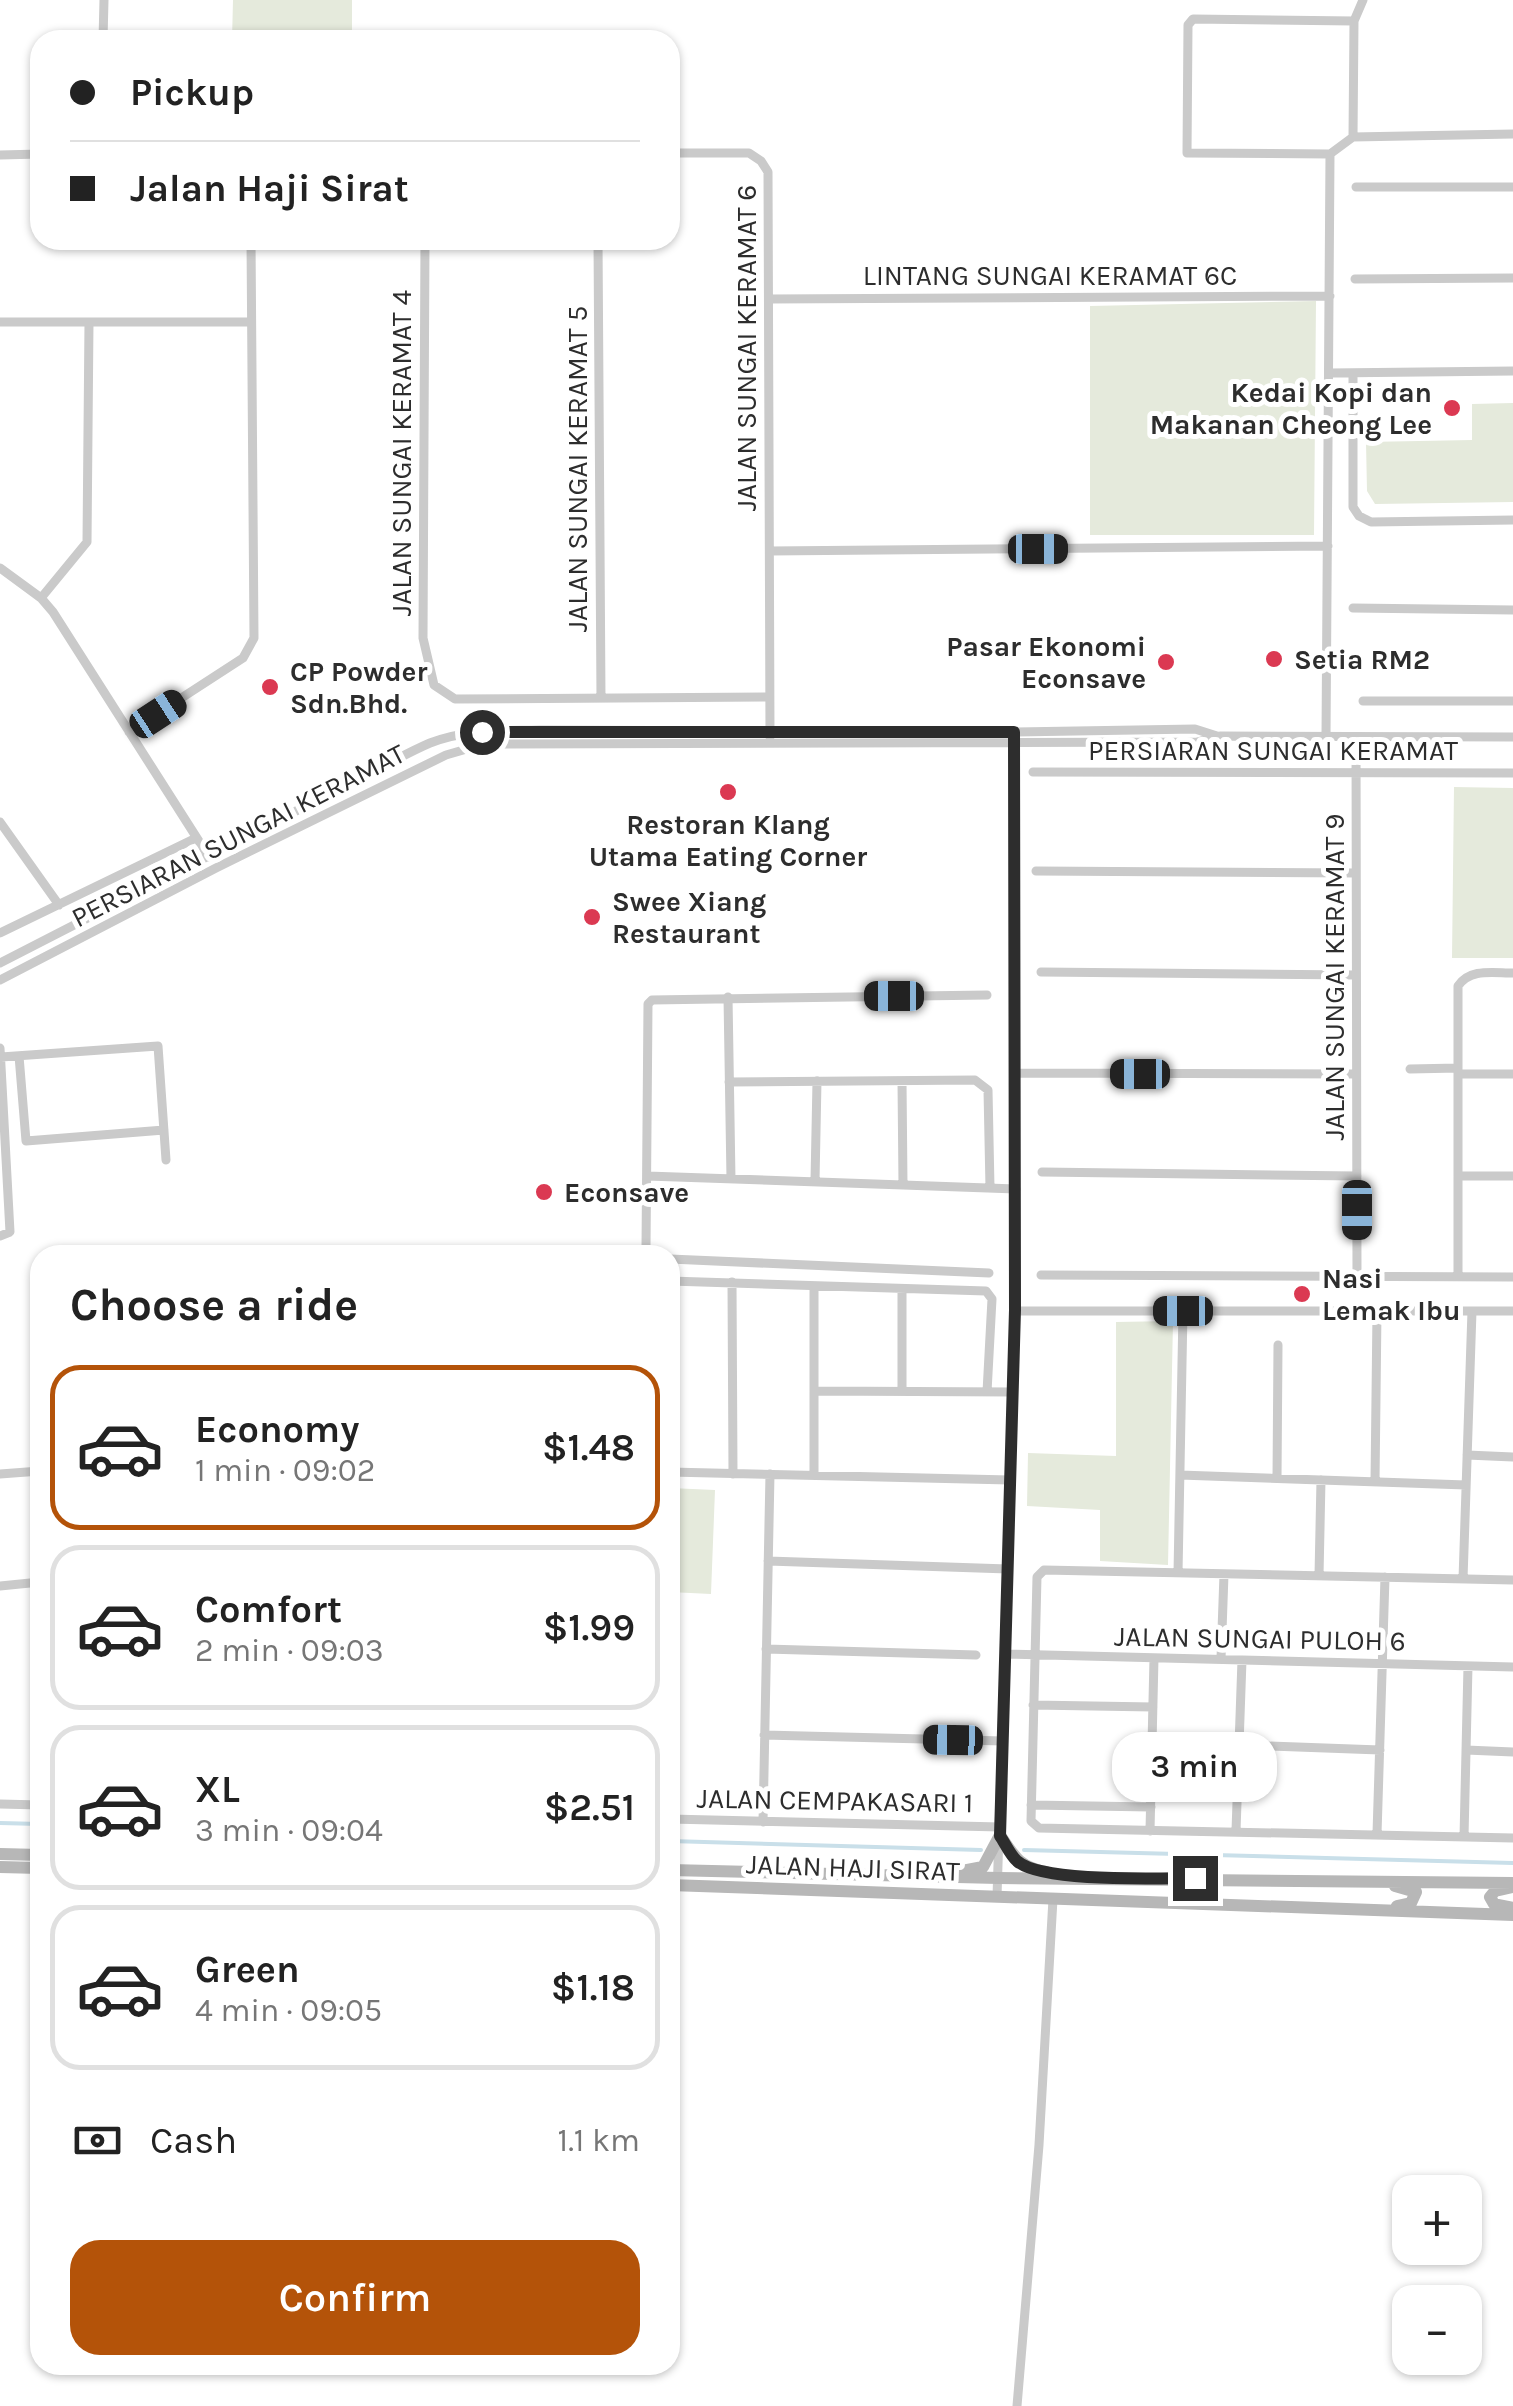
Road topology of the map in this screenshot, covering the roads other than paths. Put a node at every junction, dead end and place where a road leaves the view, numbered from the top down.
1 (104, 0) edge
2 (1363, 0) edge
3 (1354, 22) junction
4 (103, 30) edge
5 (1513, 134) edge
6 (1353, 137) junction
7 (680, 153) edge
8 (0, 154) edge
9 (30, 154) edge
10 (1330, 154) junction
11 (1356, 187) dead end
12 (1513, 187) edge
13 (251, 250) edge
14 (425, 250) edge
15 (598, 250) edge
16 (1355, 278) dead end
17 (1513, 278) edge
18 (1330, 296) junction
19 (770, 299) junction
20 (0, 322) edge
21 (89, 322) junction
22 (251, 322) junction
23 (1513, 371) edge
24 (1330, 373) junction
25 (1353, 373) junction
26 (1513, 520) edge
27 (1328, 546) junction
28 (770, 551) junction
29 (0, 568) edge
30 (41, 598) junction
31 (1353, 608) dead end
32 (1513, 610) edge
33 (769, 697) junction
34 (601, 698) junction
35 (1513, 700) edge
36 (1363, 701) dead end
37 (769, 731) junction
38 (129, 732) junction
39 (1326, 736) junction
40 (1513, 736) edge
41 (1356, 737) junction
42 (1014, 738) junction
43 (770, 744) junction
44 (1033, 772) dead end
45 (1513, 772) edge
46 (1356, 773) junction
47 (0, 822) edge
48 (196, 838) junction
49 (208, 856) junction
50 (216, 868) junction
51 (1036, 871) dead end
52 (1356, 873) junction
53 (59, 905) junction
54 (0, 933) edge
55 (0, 964) edge
56 (1041, 972) dead end
57 (1513, 973) edge
58 (1356, 975) junction
59 (0, 980) edge
60 (728, 996) junction
61 (987, 996) dead end
62 (0, 1048) edge
63 (19, 1056) junction
64 (1, 1057) edge
65 (1410, 1069) dead end
66 (1458, 1071) junction
67 (1015, 1074) junction
68 (1356, 1074) junction
69 (1513, 1074) edge
70 (818, 1081) junction
71 (902, 1081) junction
72 (729, 1082) junction
73 (164, 1130) junction
74 (166, 1160) dead end
75 (1042, 1172) dead end
76 (647, 1176) junction
77 (1357, 1176) junction
78 (1458, 1176) junction
79 (1513, 1176) edge
80 (731, 1179) junction
81 (815, 1182) junction
82 (903, 1185) junction
83 (990, 1188) junction
84 (1016, 1189) junction
85 (0, 1236) edge
86 (646, 1245) edge
87 (680, 1259) edge
88 (990, 1272) dead end
89 (1040, 1275) dead end
90 (1357, 1277) junction
91 (1458, 1277) junction
92 (1513, 1277) edge
93 (680, 1282) edge
94 (732, 1282) junction
95 (814, 1286) junction
96 (902, 1288) junction
97 (1015, 1310) junction
98 (1183, 1311) junction
99 (1376, 1311) junction
100 (1472, 1311) junction
101 (1513, 1311) edge
102 (1278, 1345) dead end
103 (814, 1390) junction
104 (902, 1391) junction
105 (987, 1392) junction
106 (1012, 1392) junction
107 (1467, 1455) junction
108 (1513, 1456) edge
109 (30, 1472) edge
110 (680, 1472) edge
111 (0, 1474) edge
112 (733, 1474) junction
113 (770, 1474) junction
114 (1180, 1475) junction
115 (814, 1476) junction
116 (1277, 1478) junction
117 (1010, 1480) junction
118 (1321, 1480) junction
119 (1375, 1482) junction
120 (1466, 1484) junction
121 (768, 1561) junction
122 (1008, 1569) junction
123 (1178, 1573) junction
124 (1224, 1574) junction
125 (1319, 1576) junction
126 (1385, 1578) junction
127 (1463, 1579) junction
128 (1513, 1580) edge
129 (30, 1583) edge
130 (0, 1586) edge
131 (766, 1649) junction
132 (1005, 1654) junction
133 (976, 1655) dead end
134 (1034, 1655) junction
135 (1154, 1658) junction
136 (1221, 1660) junction
137 (1242, 1660) junction
138 (1384, 1664) junction
139 (1468, 1666) junction
140 (1513, 1667) edge
141 (1033, 1705) junction
142 (1153, 1708) junction
143 (764, 1735) junction
144 (1003, 1741) junction
145 (1239, 1745) junction
146 (1380, 1750) junction
147 (1466, 1750) junction
148 (1513, 1752) edge
149 (0, 1804) edge
150 (30, 1805) edge
151 (1031, 1806) junction
152 (1151, 1806) junction
153 (680, 1819) edge
154 (762, 1822) junction
155 (1150, 1830) junction
156 (1000, 1831) junction
157 (1236, 1831) junction
158 (1377, 1834) junction
159 (1464, 1837) junction
160 (1513, 1838) edge
161 (0, 1854) edge
162 (30, 1856) edge
163 (0, 1868) edge
164 (30, 1868) edge
165 (680, 1870) edge
166 (866, 1875) junction
167 (998, 1878) junction
168 (1119, 1878) junction
169 (1348, 1880) junction
170 (1513, 1884) edge
171 (680, 1886) edge
172 (997, 1897) junction
173 (1053, 1899) junction
174 (1351, 1910) junction
175 (1513, 1912) edge
176 (1017, 2406) edge

1 - 4 street
2 - 3 street
3 - 6 street
3 - 10 street
5 - 6 street
6 - 10 street
7 - 19 street, JALAN SUNGAI KERAMAT 6
8 - 9 street
10 - 18 street
11 - 12 street
13 - 22 street
14 - 34 street, JALAN SUNGAI KERAMAT 4
15 - 34 street, JALAN SUNGAI KERAMAT 5
16 - 17 street
18 - 19 street, LINTANG SUNGAI KERAMAT 6C
18 - 24 street
19 - 28 street, JALAN SUNGAI KERAMAT 6
20 - 21 street
21 - 22 street
21 - 30 street
22 - 38 street
23 - 25 street
24 - 25 street
24 - 27 street
25 - 26 street
27 - 28 street, JALAN SUNGAI KERAMAT 6
27 - 39 street
28 - 33 street, JALAN SUNGAI KERAMAT 6
29 - 30 street
30 - 38 street
31 - 32 street
33 - 34 street, JALAN SUNGAI KERAMAT 4
33 - 37 street, JALAN SUNGAI KERAMAT 6
35 - 36 street
37 - 42 street, PERSIARAN SUNGAI KERAMAT
37 - 43 street, JALAN SUNGAI KERAMAT 6
37 - 49 street, PERSIARAN SUNGAI KERAMAT
38 - 48 street
39 - 41 street, PERSIARAN SUNGAI KERAMAT
39 - 42 street, PERSIARAN SUNGAI KERAMAT
40 - 41 street, PERSIARAN SUNGAI KERAMAT
41 - 46 street, JALAN SUNGAI KERAMAT 9
42 - 43 street, PERSIARAN SUNGAI KERAMAT
42 - 67 street
43 - 50 street, PERSIARAN SUNGAI KERAMAT
44 - 46 street, PERSIARAN SUNGAI KERAMAT
45 - 46 street, PERSIARAN SUNGAI KERAMAT
46 - 52 street, JALAN SUNGAI KERAMAT 9
47 - 53 street
48 - 49 street
48 - 53 street
49 - 50 street
49 - 55 street, PERSIARAN SUNGAI KERAMAT
50 - 59 street, PERSIARAN SUNGAI KERAMAT
51 - 52 street
52 - 58 street, JALAN SUNGAI KERAMAT 9
53 - 54 street
56 - 58 street
57 - 66 street
58 - 68 street, JALAN SUNGAI KERAMAT 9
60 - 61 street
60 - 72 street
60 - 76 street
62 - 64 street
63 - 64 street
63 - 73 street
63 - 73 street
64 - 85 street
65 - 66 street
66 - 69 street
66 - 78 street
67 - 68 street
67 - 84 street
68 - 77 street, JALAN SUNGAI KERAMAT 9
70 - 71 street
70 - 72 street
70 - 81 street
71 - 82 street
71 - 83 street
72 - 80 street
73 - 74 street
75 - 77 street
76 - 80 street
76 - 86 street
77 - 90 street, JALAN SUNGAI KERAMAT 9
78 - 79 street
78 - 91 street
80 - 81 street
81 - 82 street
82 - 83 street
83 - 84 street
84 - 97 street
87 - 88 street
89 - 90 street
90 - 91 street
91 - 92 street
93 - 94 street
94 - 95 street
94 - 112 street
95 - 96 street
95 - 103 street
96 - 104 street
96 - 105 street
97 - 98 street
97 - 106 street
98 - 99 street
98 - 114 street
99 - 100 street
99 - 119 street
100 - 101 street
100 - 107 street
102 - 116 street
103 - 104 street
103 - 115 street
104 - 105 street
105 - 106 street
106 - 117 street
107 - 108 street
107 - 120 street
109 - 111 street
110 - 112 street
112 - 113 street
113 - 115 street
113 - 121 street
114 - 116 street
114 - 123 street
115 - 117 street
116 - 118 street
117 - 122 street
118 - 119 street
118 - 125 street
119 - 120 street
120 - 127 street
121 - 122 street
121 - 131 street
122 - 132 street
123 - 124 street
123 - 134 street
124 - 125 street
124 - 136 street
125 - 126 street
126 - 127 street
126 - 138 street
127 - 128 street
129 - 130 street
131 - 133 street
131 - 143 street
132 - 134 street, JALAN SUNGAI PULOH 6
132 - 144 street
134 - 135 street, JALAN SUNGAI PULOH 6
134 - 141 street
135 - 136 street, JALAN SUNGAI PULOH 6
135 - 142 street
136 - 137 street, JALAN SUNGAI PULOH 6
137 - 138 street, JALAN SUNGAI PULOH 6
137 - 145 street
138 - 139 street, JALAN SUNGAI PULOH 6
138 - 146 street
139 - 140 street, JALAN SUNGAI PULOH 6
139 - 147 street
141 - 142 street
141 - 151 street
142 - 152 street
143 - 144 street
143 - 154 street
144 - 156 street
145 - 146 street
145 - 157 street
146 - 158 street
147 - 148 street
147 - 159 street
149 - 150 street
151 - 152 street
151 - 155 street
152 - 155 street
153 - 154 street, JALAN CEMPAKASARI 1
154 - 156 street, JALAN CEMPAKASARI 1
155 - 157 street
156 - 166 main road
156 - 167 street
156 - 168 main road
157 - 158 street
158 - 159 street
159 - 160 street
161 - 162 main road
163 - 164 main road
165 - 166 main road, JALAN HAJI SIRAT
166 - 167 main road, JALAN HAJI SIRAT
167 - 168 main road, JALAN HAJI SIRAT
167 - 172 street
168 - 169 main road, JALAN HAJI SIRAT
169 - 170 main road, JALAN HAJI SIRAT
169 - 174 main road
170 - 175 main road
171 - 172 main road, JALAN HAJI SIRAT
172 - 173 main road, JALAN HAJI SIRAT
173 - 174 main road, JALAN HAJI SIRAT
173 - 176 street
174 - 175 main road, JALAN HAJI SIRAT

